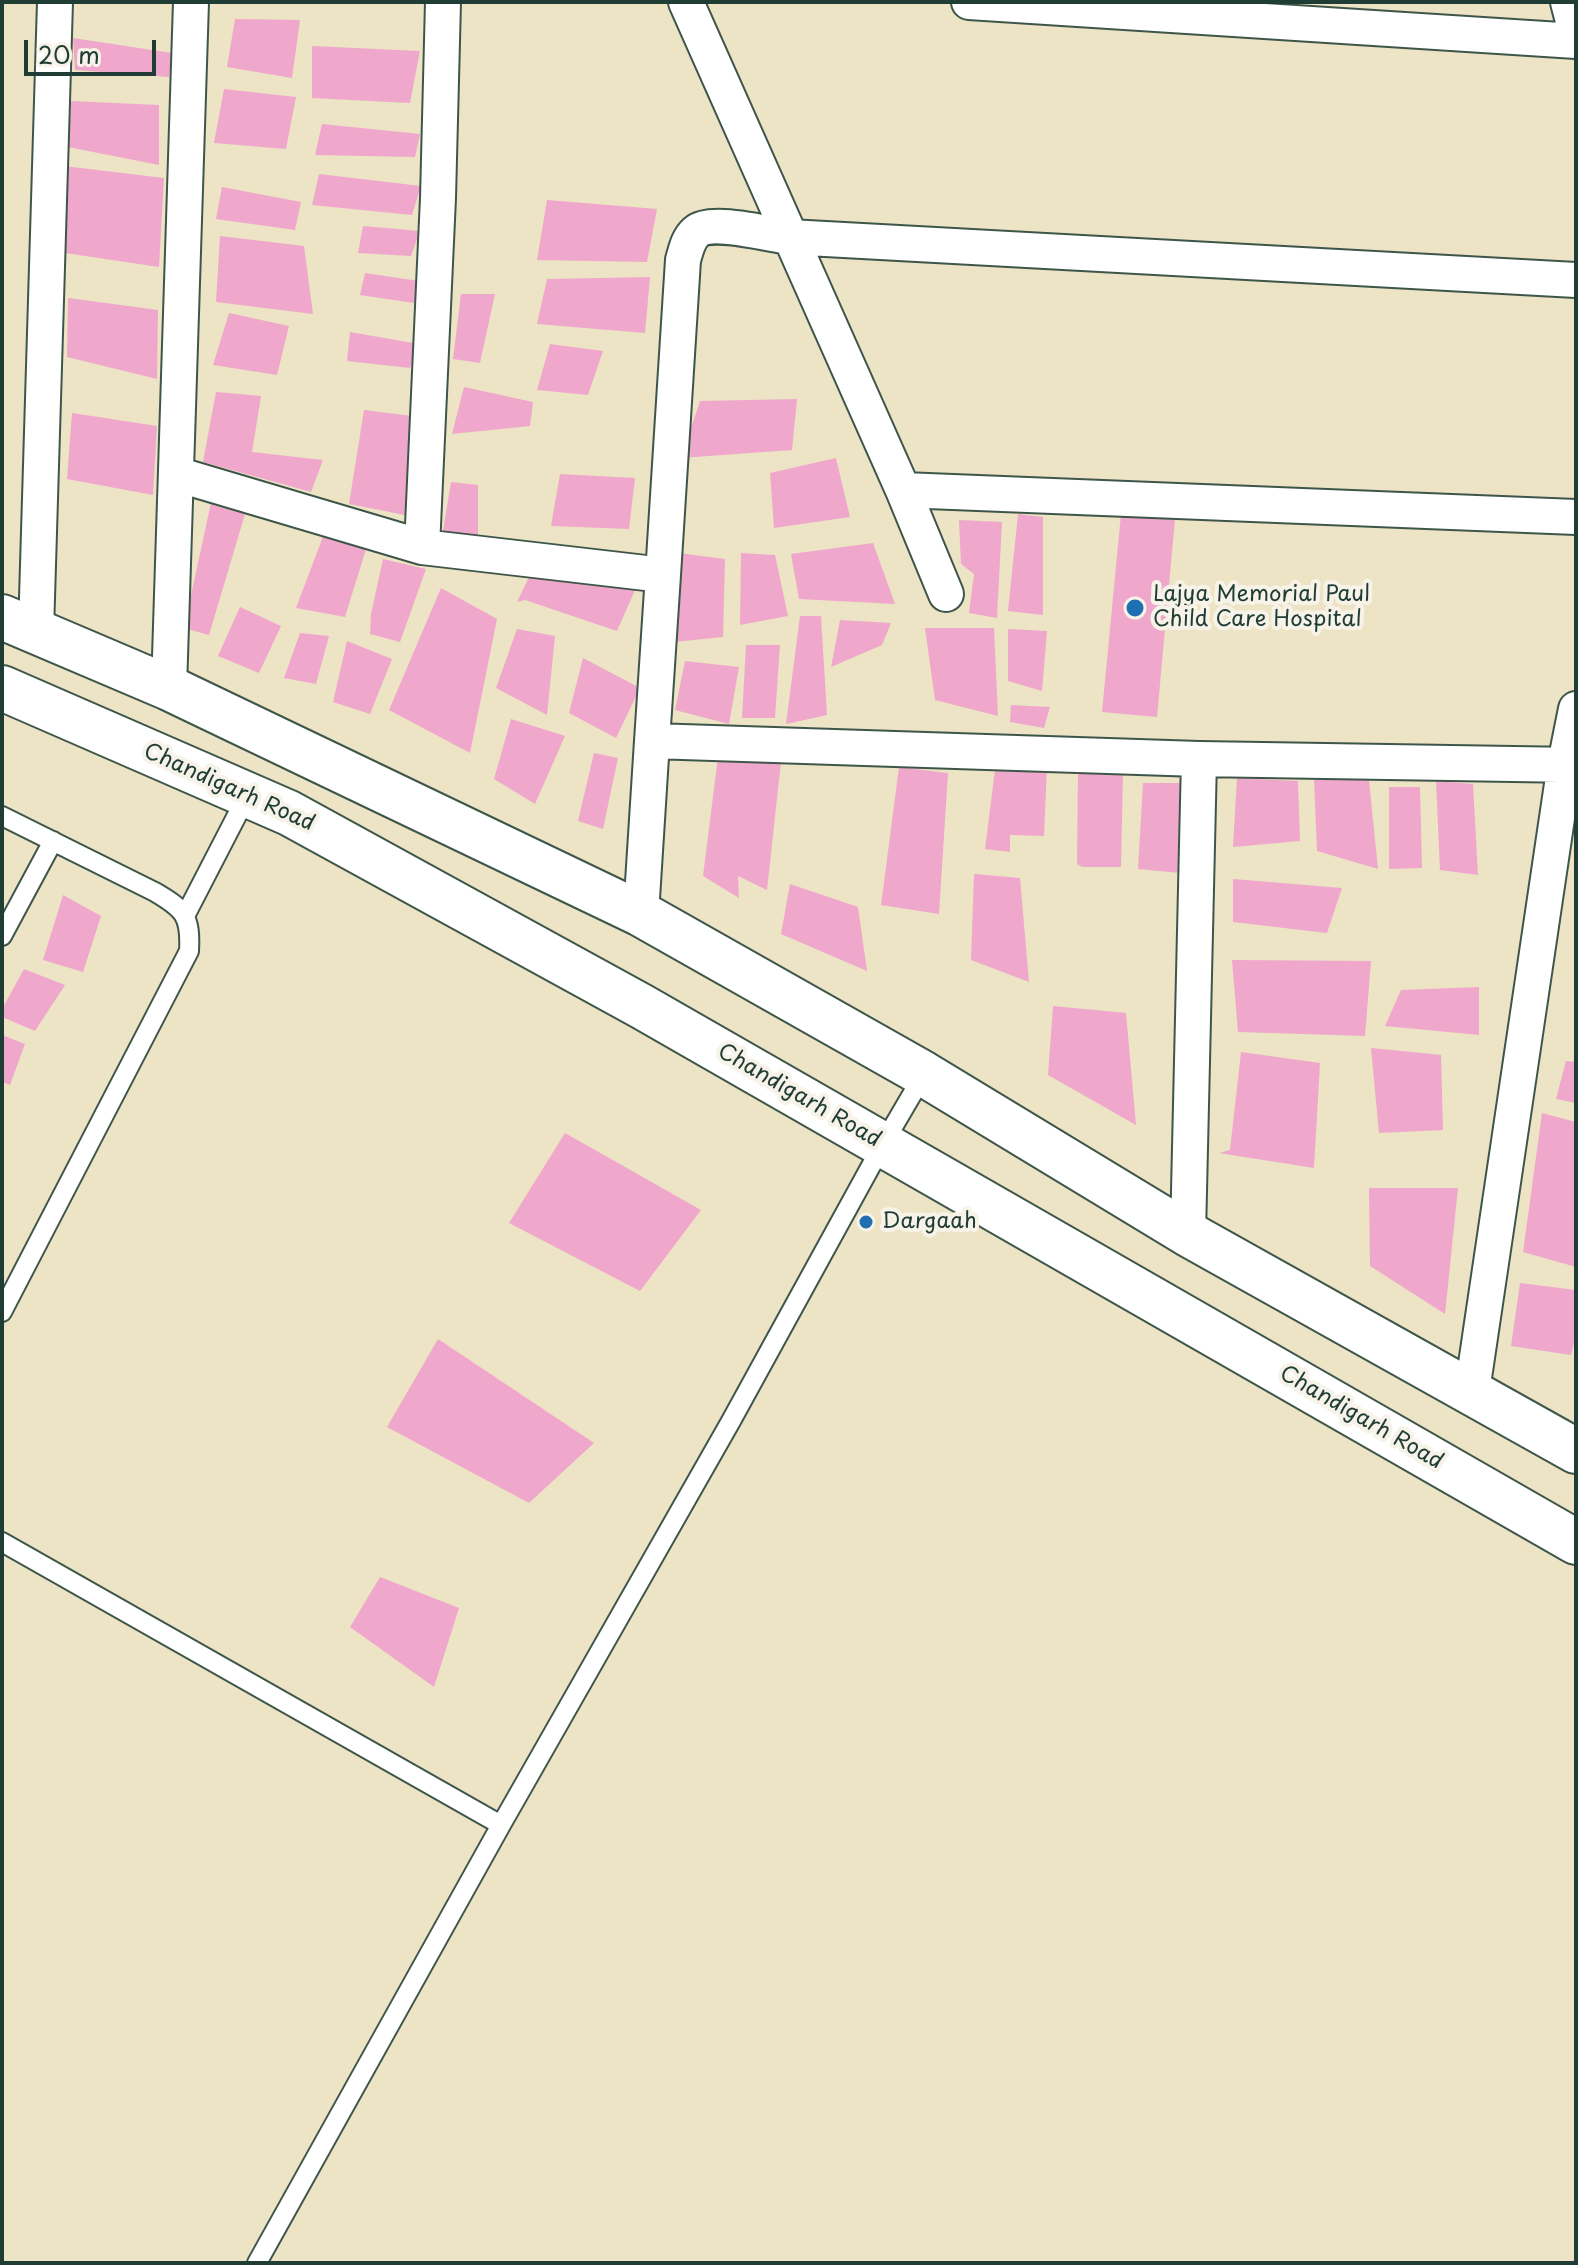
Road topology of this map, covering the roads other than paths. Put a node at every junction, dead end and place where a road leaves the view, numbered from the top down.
1 (55, 2) edge
2 (191, 2) edge
3 (443, 2) edge
4 (686, 2) edge
5 (969, 2) edge
6 (1568, 2) edge
7 (1576, 33) edge
8 (1576, 41) edge
9 (789, 237) junction
10 (1576, 280) edge
11 (176, 474) junction
12 (903, 490) junction
13 (1576, 517) edge
14 (422, 547) junction
15 (663, 575) junction
16 (946, 594) dead end
17 (19, 624) edge
18 (2, 688) edge
19 (169, 688) junction
20 (1576, 709) edge
21 (652, 741) junction
22 (1199, 759) junction
23 (1570, 765) edge
24 (248, 794) junction
25 (2, 816) edge
26 (53, 841) junction
27 (186, 914) junction
28 (641, 914) junction
29 (2, 936) edge
30 (924, 1074) junction
31 (883, 1144) junction
32 (1188, 1234) junction
33 (2, 1312) edge
34 (1472, 1391) junction
35 (1576, 1451) edge
36 (2, 1542) edge
37 (1576, 1542) edge
38 (501, 1825) junction
39 (257, 2263) edge

1 - 17 street
2 - 11 street
3 - 14 street
4 - 9 street
5 - 8 street
6 - 7 street
9 - 10 street
9 - 12 street
9 - 15 street
11 - 14 street
11 - 19 street
12 - 13 street
12 - 16 street
14 - 15 street
15 - 21 street
17 - 19 main road
18 - 24 main road, Chandigarh Road
19 - 28 main road
20 - 23 street
21 - 22 street
21 - 28 street
22 - 23 street
22 - 32 street
23 - 34 street
24 - 27 lane
24 - 31 main road, Chandigarh Road
25 - 26 lane
26 - 27 lane
26 - 29 lane
27 - 33 lane
28 - 30 main road
30 - 31 lane
30 - 32 main road
31 - 37 main road, Chandigarh Road
31 - 38 lane
32 - 34 main road
34 - 35 main road
36 - 38 lane
38 - 39 lane

